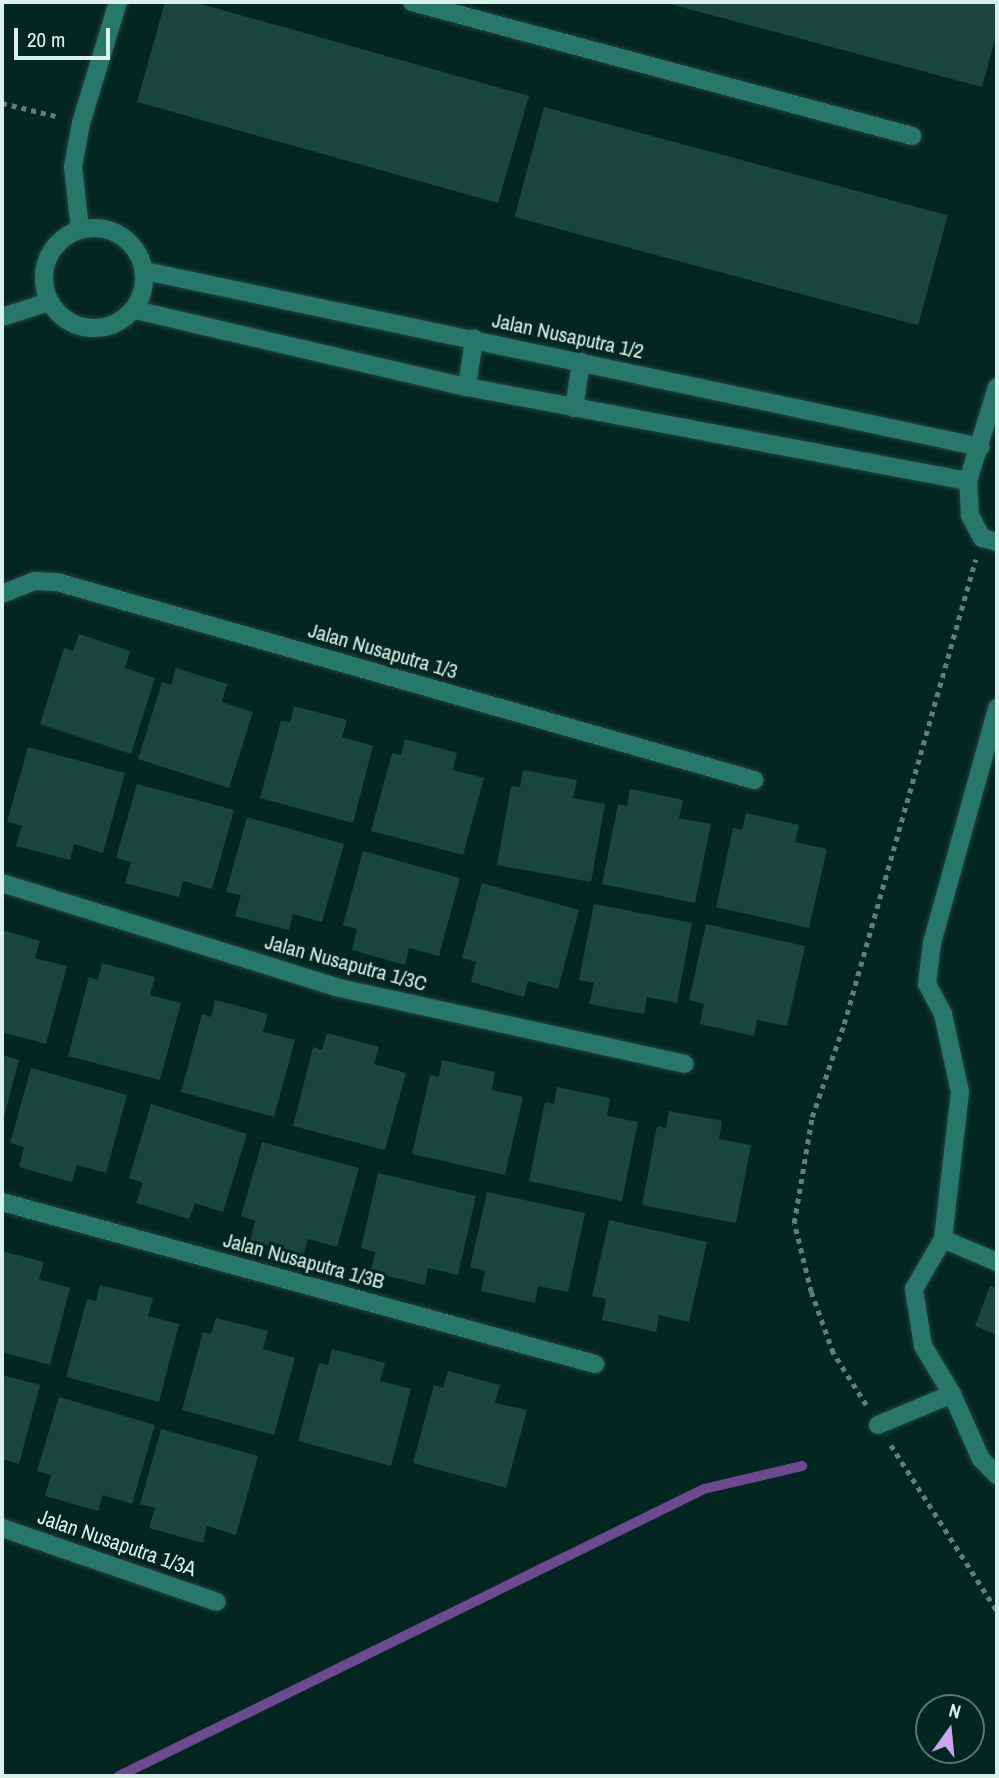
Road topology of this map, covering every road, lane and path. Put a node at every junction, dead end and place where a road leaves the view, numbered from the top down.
1 (118, 2) edge
2 (412, 2) edge
3 (2, 103) edge
4 (81, 123) junction
5 (912, 136) dead end
6 (80, 229) junction
7 (145, 271) junction
8 (49, 302) junction
9 (135, 310) junction
10 (2, 317) edge
11 (474, 339) junction
12 (581, 362) junction
13 (467, 387) junction
14 (997, 387) edge
15 (573, 408) junction
16 (981, 447) junction
17 (968, 481) junction
18 (990, 540) edge
19 (2, 594) edge
20 (997, 708) edge
21 (754, 780) dead end
22 (2, 883) edge
23 (684, 1064) dead end
24 (2, 1202) edge
25 (943, 1239) junction
26 (997, 1262) edge
27 (595, 1364) dead end
28 (951, 1394) junction
29 (878, 1425) junction
30 (997, 1475) edge
31 (2, 1528) edge
32 (217, 1602) dead end
33 (997, 1611) edge

1 - 4 street
2 - 5 street
3 - 4 path
4 - 6 street
6 - 7 street
6 - 8 street
7 - 9 street
7 - 11 street, Jalan Nusaputra 1/2
8 - 9 street
8 - 10 street
9 - 13 street
11 - 12 street, Jalan Nusaputra 1/2
11 - 13 street
12 - 15 street
12 - 16 street, Jalan Nusaputra 1/2
13 - 15 street
14 - 16 street
15 - 17 street
16 - 17 street
17 - 18 street
18 - 29 path
19 - 21 street, Jalan Nusaputra 1/3
20 - 25 street
22 - 23 street, Jalan Nusaputra 1/3C
24 - 27 street, Jalan Nusaputra 1/3B
25 - 26 street
25 - 28 street
28 - 29 street
28 - 30 street
29 - 33 path
31 - 32 street, Jalan Nusaputra 1/3A

